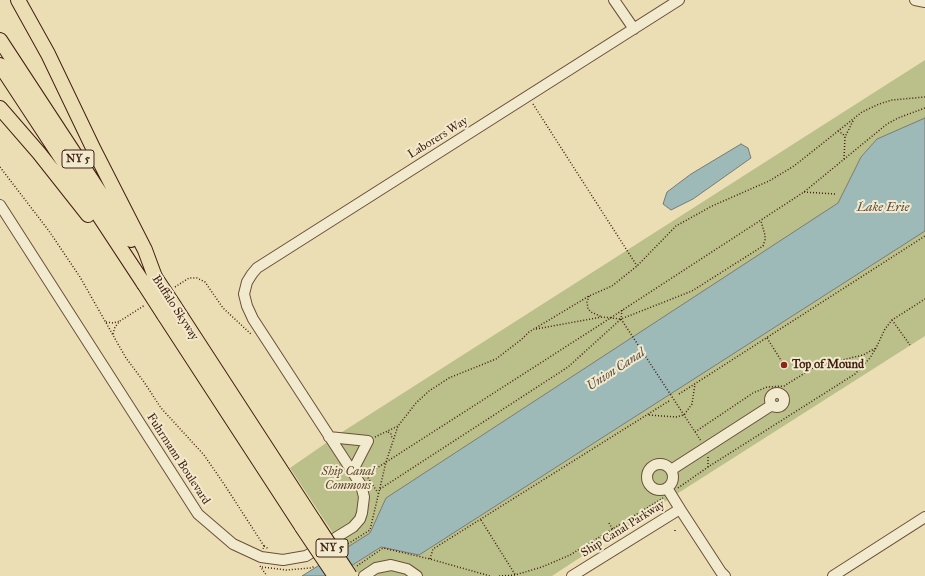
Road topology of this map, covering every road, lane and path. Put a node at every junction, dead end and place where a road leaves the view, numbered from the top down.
1 (18, 0) edge
2 (614, 0) edge
3 (679, 0) edge
4 (914, 0) edge
5 (925, 2) edge
6 (634, 29) junction
7 (0, 40) edge
8 (0, 65) edge
9 (925, 97) edge
10 (533, 104) dead end
11 (0, 108) edge
12 (925, 108) edge
13 (854, 119) junction
14 (838, 131) junction
15 (845, 137) junction
16 (844, 159) junction
17 (0, 168) edge
18 (804, 192) junction
19 (835, 194) dead end
20 (0, 205) edge
21 (761, 221) junction
22 (925, 236) edge
23 (637, 266) junction
24 (150, 281) junction
25 (170, 290) dead end
26 (589, 296) junction
27 (925, 299) edge
28 (145, 305) dead end
29 (622, 310) junction
30 (602, 317) junction
31 (253, 318) joint
32 (611, 318) junction
33 (621, 319) junction
34 (892, 320) junction
35 (120, 321) junction
36 (106, 322) junction
37 (534, 330) junction
38 (113, 334) junction
39 (255, 338) dead end
40 (767, 338) junction
41 (910, 345) dead end
42 (876, 348) junction
43 (784, 365) dead end
44 (696, 384) junction
45 (679, 394) dead end
46 (669, 401) dead end
47 (772, 405) dead end
48 (649, 415) junction
49 (684, 415) junction
50 (398, 426) junction
51 (388, 432) junction
52 (695, 432) junction
53 (329, 437) junction
54 (371, 439) dead end
55 (393, 439) junction
56 (704, 448) junction
57 (386, 462) junction
58 (708, 467) junction
59 (671, 470) junction
60 (352, 472) junction
61 (366, 475) dead end
62 (669, 491) junction
63 (680, 509) junction
64 (925, 517) edge
65 (481, 520) junction
66 (609, 523) dead end
67 (308, 524) junction
68 (675, 528) dead end
69 (613, 530) junction
70 (675, 531) dead end
71 (264, 546) junction
72 (263, 550) dead end
73 (275, 551) dead end
74 (430, 559) junction
75 (259, 564) dead end
76 (352, 572) edge
77 (516, 575) edge
78 (267, 576) edge
79 (335, 576) edge
80 (364, 576) edge
81 (417, 576) edge
82 (490, 576) edge
83 (499, 576) edge
84 (572, 576) edge
85 (725, 576) edge
86 (832, 576) edge

1 - 24 highway
2 - 6 street
3 - 6 street, Laborers Way
4 - 5 street
6 - 31 street, Laborers Way
7 - 24 highway, Buffalo Skyway / NY 5
8 - 24 highway, Buffalo Skyway / NY 5
9 - 13 path
10 - 23 path
11 - 24 highway
12 - 16 path
13 - 14 path
13 - 15 path
14 - 15 path
14 - 23 path
15 - 16 path
16 - 18 path
17 - 36 path
18 - 19 path
18 - 21 path
20 - 60 street, Fuhrmann Boulevard
21 - 29 path
21 - 33 path
22 - 40 path
23 - 26 path
24 - 67 highway, Buffalo Skyway / NY 5, bridge
25 - 39 path
26 - 30 path
26 - 37 path
27 - 34 path
28 - 35 path
29 - 32 path
29 - 33 path
30 - 32 path
30 - 37 path
31 - 53 street, Fuhrmann Boulevard
32 - 33 path
32 - 57 path
33 - 49 path
33 - 57 path
34 - 41 path
34 - 42 path
35 - 36 path
35 - 38 path
36 - 38 path
37 - 50 path
38 - 71 path
40 - 43 path
40 - 44 path
42 - 52 path
42 - 58 path
44 - 45 path
44 - 49 path
46 - 48 path
47 - 56 street
48 - 49 path
48 - 65 path
49 - 52 path
50 - 51 path
50 - 55 path
51 - 54 path
51 - 55 path
52 - 56 path
53 - 60 street, Fuhrmann Boulevard
53 - 60 street
55 - 57 path
56 - 58 path
56 - 59 street
57 - 61 path
58 - 62 path
59 - 62 street
59 - 62 street
62 - 63 street
62 - 69 path
63 - 84 street, Ship Canal Parkway
63 - 85 street, Ship Canal Parkway
64 - 86 street
65 - 74 path
65 - 77 path
66 - 69 path
67 - 76 highway, Buffalo Skyway / NY 5, bridge
67 - 79 highway, Buffalo Skyway / NY 5, bridge
68 - 70 path
69 - 77 path
71 - 72 path
71 - 73 path
74 - 76 path
74 - 82 path
75 - 78 path
77 - 83 path
80 - 81 street

